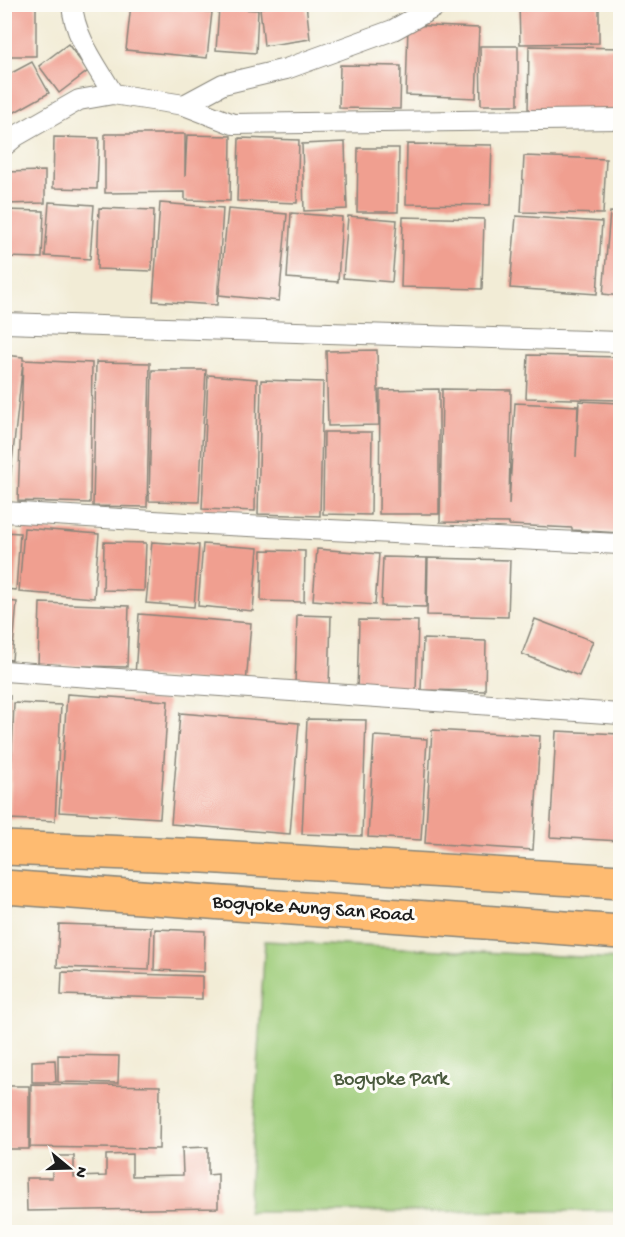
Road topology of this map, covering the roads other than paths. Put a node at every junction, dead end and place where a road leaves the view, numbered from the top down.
1 (72, 4) edge
2 (440, 4) edge
3 (113, 94) junction
4 (184, 105) junction
5 (621, 119) edge
6 (4, 146) edge
7 (4, 323) edge
8 (621, 342) edge
9 (4, 512) edge
10 (621, 543) edge
11 (4, 671) edge
12 (621, 714) edge
13 (4, 848) edge
14 (621, 882) edge
15 (4, 887) edge
16 (621, 932) edge

1 - 3 street
2 - 4 street
3 - 4 street
3 - 6 street
4 - 5 street
7 - 8 street
9 - 10 street
11 - 12 street
13 - 14 highway
15 - 16 highway, Bogyoke Aung San Road

